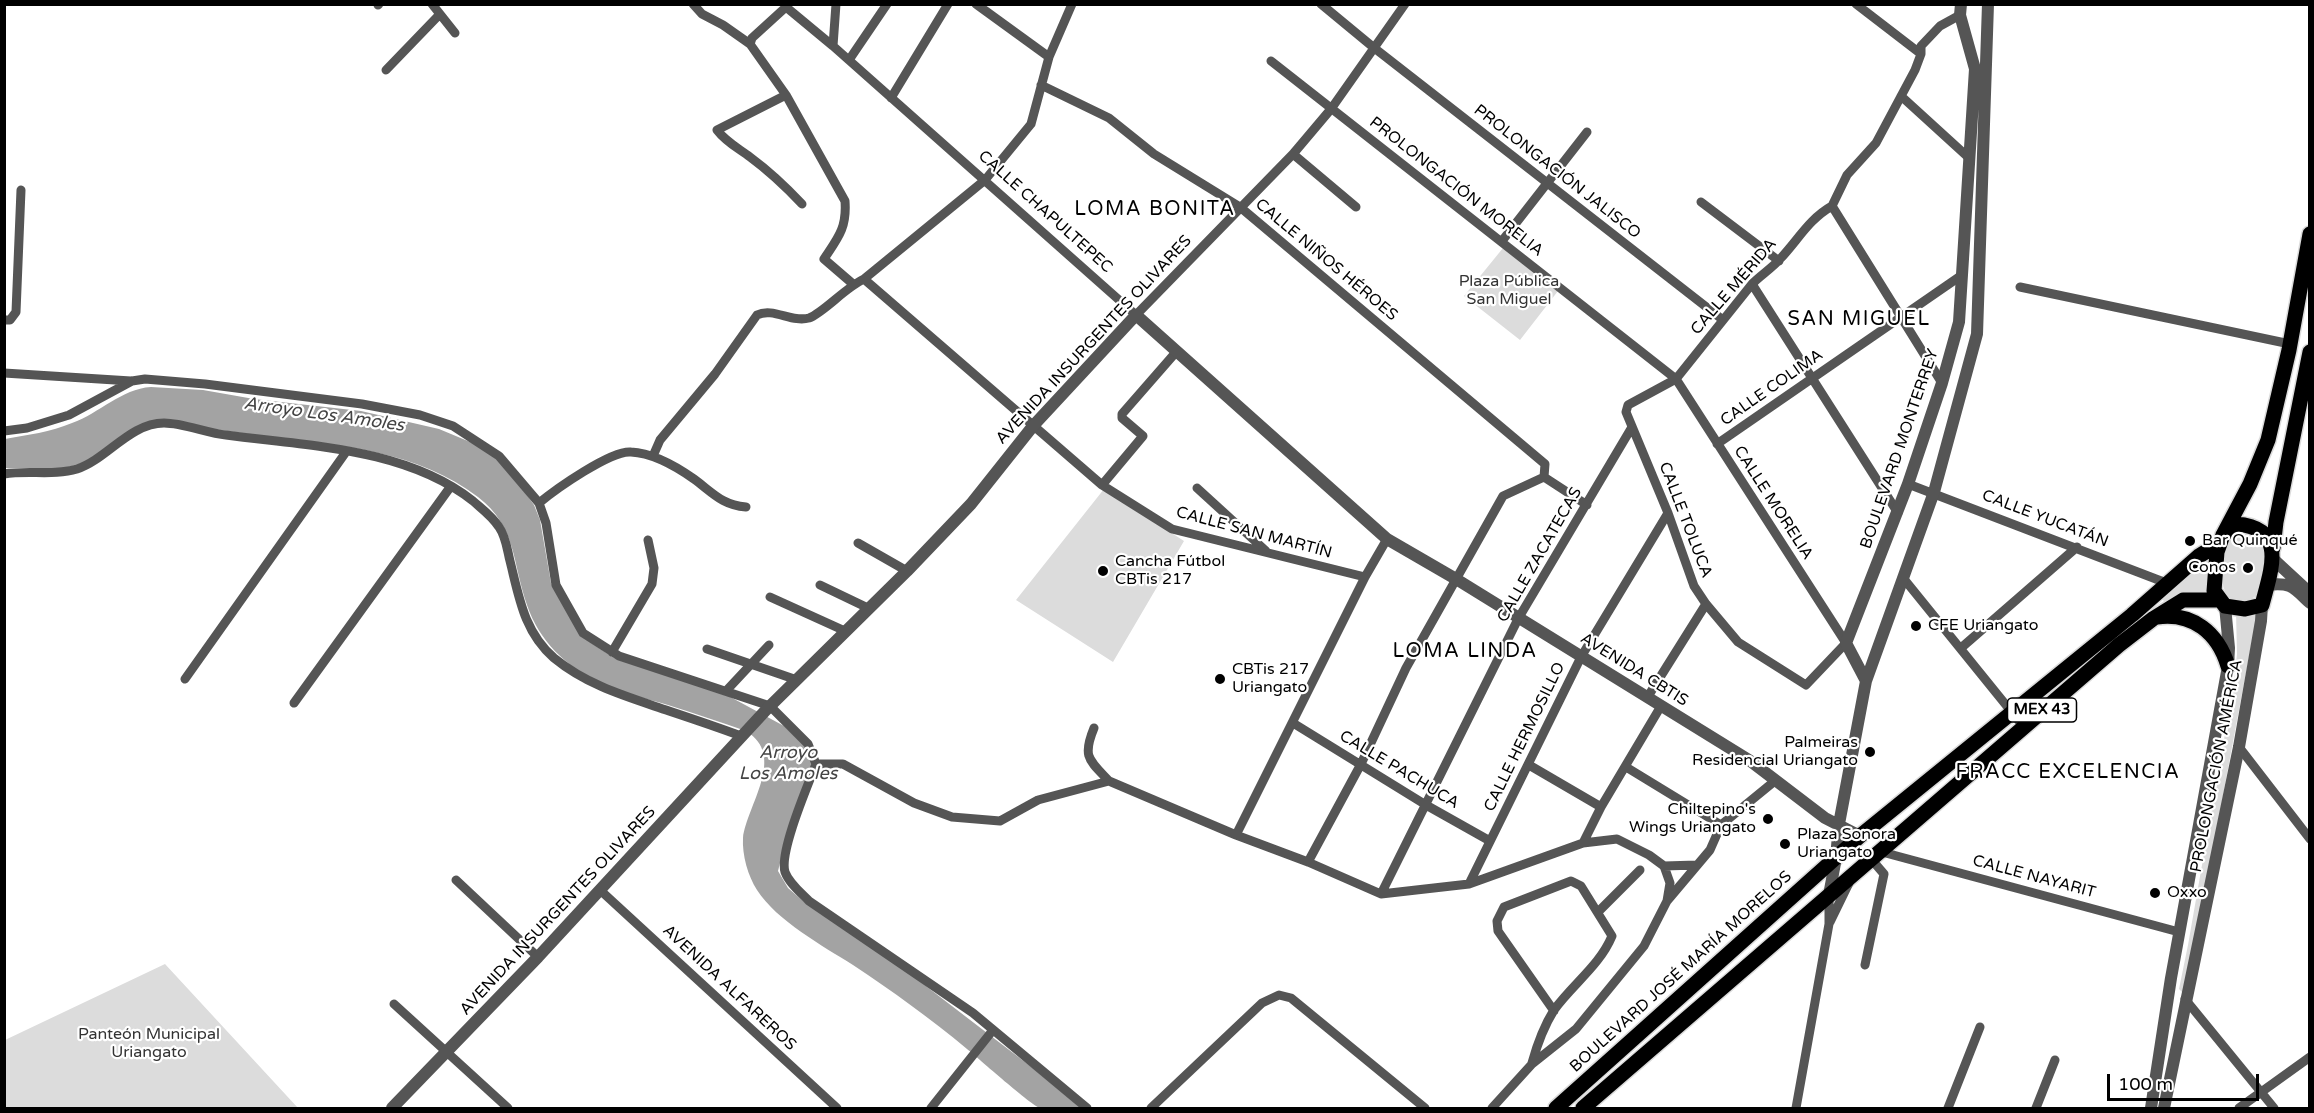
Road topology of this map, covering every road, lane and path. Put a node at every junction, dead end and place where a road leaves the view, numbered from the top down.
1 (432, 4) edge
2 (693, 4) edge
3 (836, 4) edge
4 (887, 4) edge
5 (948, 4) edge
6 (976, 4) edge
7 (1072, 4) edge
8 (1322, 4) edge
9 (1405, 4) edge
10 (1856, 4) edge
11 (1988, 4) edge
12 (786, 6) edge
13 (440, 14) junction
14 (1961, 14) edge
15 (1988, 23) junction
16 (455, 33) dead end
17 (750, 44) junction
18 (833, 46) junction
19 (1373, 47) junction
20 (1921, 54) junction
21 (1049, 57) junction
22 (849, 60) junction
23 (1271, 61) dead end
24 (386, 70) dead end
25 (1041, 85) junction
26 (786, 95) junction
27 (1901, 96) junction
28 (891, 98) junction
29 (1331, 109) junction
30 (1587, 132) dead end
31 (1293, 154) junction
32 (1969, 158) junction
33 (986, 180) junction
34 (1548, 183) junction
35 (21, 190) dead end
36 (1701, 202) dead end
37 (802, 204) dead end
38 (1832, 206) junction
39 (1240, 207) junction
40 (1356, 207) dead end
41 (2310, 234) edge
42 (1502, 241) junction
43 (1779, 261) junction
44 (1962, 276) junction
45 (864, 279) junction
46 (853, 284) junction
47 (1752, 284) junction
48 (2020, 287) dead end
49 (1136, 315) junction
50 (1901, 316) junction
51 (8, 320) edge
52 (1723, 320) junction
53 (2290, 344) junction
54 (1177, 351) junction
55 (2310, 352) edge
56 (4, 374) edge
57 (1812, 378) junction
58 (1676, 379) junction
59 (132, 381) junction
60 (1942, 383) junction
61 (1628, 405) joint
62 (1033, 426) junction
63 (1632, 427) junction
64 (4, 431) edge
65 (1717, 444) junction
66 (346, 452) junction
67 (653, 456) junction
68 (4, 474) edge
69 (1544, 477) junction
70 (1908, 484) junction
71 (1102, 485) junction
72 (451, 486) junction
73 (1197, 488) dead end
74 (1934, 492) junction
75 (539, 503) junction
76 (1587, 505) junction
77 (746, 507) dead end
78 (1668, 513) junction
79 (1898, 513) junction
80 (1387, 539) junction
81 (2222, 539) junction
82 (648, 540) dead end
83 (858, 543) dead end
84 (2077, 547) junction
85 (1268, 553) junction
86 (2272, 554) junction
87 (907, 571) junction
88 (1365, 577) junction
89 (1456, 579) junction
90 (1904, 579) junction
91 (2169, 584) junction
92 (820, 585) dead end
93 (2267, 585) junction
94 (2310, 593) edge
95 (770, 597) dead end
96 (2222, 603) junction
97 (2310, 603) edge
98 (1706, 604) junction
99 (2262, 605) junction
100 (868, 608) junction
101 (2154, 618) junction
102 (1518, 619) junction
103 (845, 631) junction
104 (1846, 643) junction
105 (769, 645) dead end
106 (1961, 648) junction
107 (707, 649) dead end
108 (612, 652) junction
109 (1581, 657) junction
110 (1875, 657) junction
111 (1854, 659) junction
112 (751, 664) junction
113 (2228, 666) junction
114 (185, 679) dead end
115 (797, 680) junction
116 (1866, 681) junction
117 (726, 691) junction
118 (1647, 698) junction
119 (294, 703) dead end
120 (1660, 706) junction
121 (768, 708) junction
122 (2012, 713) junction
123 (1293, 723) junction
124 (2023, 726) junction
125 (1094, 728) dead end
126 (743, 735) junction
127 (2239, 747) junction
128 (816, 764) junction
129 (1360, 765) junction
130 (1529, 765) junction
131 (1626, 767) junction
132 (1776, 780) junction
133 (1109, 781) junction
134 (1426, 805) junction
135 (1601, 807) junction
136 (1839, 824) junction
137 (1721, 825) junction
138 (1236, 835) junction
139 (1860, 836) junction
140 (2310, 839) edge
141 (1490, 841) junction
142 (1583, 843) junction
143 (1877, 856) junction
144 (1836, 858) junction
145 (1308, 862) junction
146 (1697, 865) junction
147 (1664, 866) junction
148 (1640, 870) dead end
149 (1852, 876) junction
150 (456, 880) dead end
151 (1469, 884) junction
152 (600, 890) junction
153 (1381, 894) junction
154 (1829, 895) junction
155 (1667, 901) junction
156 (1598, 912) junction
157 (1829, 924) junction
158 (2179, 932) junction
159 (538, 957) junction
160 (1865, 965) dead end
161 (2171, 978) junction
162 (2185, 999) junction
163 (393, 1004) dead end
164 (1554, 1011) junction
165 (1980, 1027) dead end
166 (991, 1031) junction
167 (447, 1053) junction
168 (2310, 1057) edge
169 (2055, 1060) dead end
170 (1532, 1064) junction
171 (2261, 1092) junction
172 (392, 1108) edge
173 (508, 1108) edge
174 (837, 1108) edge
175 (931, 1108) edge
176 (1088, 1108) edge
177 (1151, 1108) edge
178 (1425, 1108) edge
179 (1492, 1108) edge
180 (1556, 1108) edge
181 (1583, 1108) edge
182 (1796, 1108) edge
183 (1948, 1108) edge
184 (2036, 1108) edge
185 (2151, 1108) edge
186 (2164, 1108) edge
187 (2239, 1108) edge
188 (2274, 1108) edge

1 - 13 street
2 - 17 street
3 - 18 street
4 - 22 street
5 - 28 street
6 - 21 street
7 - 21 street
8 - 19 street, PROLONGACIÓN JALISCO
9 - 19 street, AVENIDA INSURGENTES OLIVARES
10 - 20 street
11 - 15 street
12 - 17 street
12 - 18 street, CALLE CHAPULTEPEC
13 - 16 street
13 - 24 street
14 - 15 street
14 - 20 street
14 - 32 street, BOULEVARD MONTERREY
15 - 74 street
17 - 26 street
18 - 22 street, CALLE CHAPULTEPEC
19 - 29 street, AVENIDA INSURGENTES OLIVARES
19 - 34 street, PROLONGACIÓN JALISCO
20 - 27 street
21 - 25 street
22 - 28 street, CALLE CHAPULTEPEC
23 - 29 street, PROLONGACIÓN MORELIA
25 - 33 street
25 - 39 street, CALLE NIÑOS HÉROES
26 - 37 street
26 - 46 street
27 - 32 street
27 - 38 street
28 - 33 street, CALLE CHAPULTEPEC
29 - 31 street, AVENIDA INSURGENTES OLIVARES
29 - 42 street, PROLONGACIÓN MORELIA
30 - 34 street
31 - 39 street, AVENIDA INSURGENTES OLIVARES
31 - 40 street
32 - 44 street, BOULEVARD MONTERREY
33 - 45 street
33 - 49 street, CALLE CHAPULTEPEC
34 - 42 street
34 - 52 street, PROLONGACIÓN JALISCO
35 - 51 street
36 - 43 street
38 - 43 street, CALLE MÉRIDA
38 - 50 street
39 - 49 street, AVENIDA INSURGENTES OLIVARES
39 - 69 street, CALLE NIÑOS HÉROES
41 - 53 main road, MEX 43
42 - 58 street, PROLONGACIÓN MORELIA
43 - 47 street, CALLE MÉRIDA
44 - 50 street, CALLE COLIMA
44 - 60 street, BOULEVARD MONTERREY
45 - 46 street
45 - 62 street, CALLE SAN MARTÍN
46 - 67 street
47 - 52 street, CALLE MÉRIDA
47 - 57 street
48 - 53 street
49 - 54 street, CALLE CHAPULTEPEC
49 - 62 street, AVENIDA INSURGENTES OLIVARES
50 - 57 street, CALLE COLIMA
50 - 60 street
52 - 58 street, CALLE MÉRIDA
53 - 81 main road, MEX 43
54 - 71 street
54 - 80 street, CALLE CHAPULTEPEC
55 - 86 main road
56 - 59 street
57 - 65 street, CALLE COLIMA
57 - 79 street
58 - 61 street, CALLE MÉRIDA
58 - 65 street, CALLE MORELIA
59 - 64 street
59 - 75 street
60 - 70 street, BOULEVARD MONTERREY
61 - 63 street, CALLE TOLUCA
62 - 71 street, CALLE SAN MARTÍN
62 - 87 street, AVENIDA INSURGENTES OLIVARES
63 - 76 street, CALLE ZACATECAS
63 - 78 street, CALLE TOLUCA
65 - 104 street, CALLE MORELIA
66 - 68 street
66 - 72 street
66 - 114 street
67 - 75 street
67 - 77 street
69 - 76 street
69 - 89 street
70 - 74 street, CALLE YUCATÁN
70 - 79 street, BOULEVARD MONTERREY
71 - 85 street, CALLE SAN MARTÍN
72 - 119 street
72 - 126 street
73 - 85 street
74 - 84 street, CALLE YUCATÁN
74 - 90 street
75 - 108 street
76 - 102 street, CALLE ZACATECAS
78 - 98 street, CALLE TOLUCA
78 - 109 street, CALLE HERMOSILLO
79 - 104 street, BOULEVARD MONTERREY
80 - 88 street
80 - 89 street, AVENIDA CBTIS
81 - 86 main road, MEX 43
81 - 91 main road, BOULEVARD JOSÉ MARÍA MORELOS / MEX 43
81 - 96 main road, MEX 43
82 - 108 street
83 - 87 street
84 - 91 street, CALLE YUCATÁN
84 - 106 street
85 - 88 street, CALLE SAN MARTÍN
86 - 93 main road
86 - 94 street
87 - 100 street, AVENIDA INSURGENTES OLIVARES
88 - 123 street
89 - 102 street, AVENIDA CBTIS
89 - 129 street
90 - 106 street
90 - 110 street
91 - 122 main road, BOULEVARD JOSÉ MARÍA MORELOS / MEX 43
92 - 100 street
93 - 97 street
93 - 99 main road
95 - 103 street
96 - 99 main road, MEX 43
96 - 101 main road, MEX 43
96 - 113 street, PROLONGACIÓN AMÉRICA
98 - 104 street, CALLE TOLUCA
98 - 118 street
99 - 127 street, PROLONGACIÓN AMÉRICA
100 - 103 street, AVENIDA INSURGENTES OLIVARES
101 - 113 main road
101 - 124 main road, MEX 43
102 - 109 street, AVENIDA CBTIS
102 - 134 street, CALLE ZACATECAS
103 - 115 street, AVENIDA INSURGENTES OLIVARES
104 - 111 street
105 - 112 street
106 - 122 street
107 - 112 street
108 - 117 street
109 - 118 street, AVENIDA CBTIS
109 - 130 street, CALLE HERMOSILLO
110 - 111 street
110 - 116 street
111 - 116 street
112 - 115 street
112 - 117 street
113 - 158 street, PROLONGACIÓN AMÉRICA
115 - 121 street, AVENIDA INSURGENTES OLIVARES
116 - 136 street
117 - 121 street
118 - 120 street, AVENIDA CBTIS
120 - 131 street
120 - 132 street, AVENIDA CBTIS
121 - 126 street, AVENIDA INSURGENTES OLIVARES
121 - 128 street
122 - 124 street
122 - 139 main road, BOULEVARD JOSÉ MARÍA MORELOS / MEX 43
123 - 129 street, CALLE PACHUCA
123 - 138 street
124 - 143 main road, MEX 43
125 - 133 street
126 - 152 street, AVENIDA INSURGENTES OLIVARES
127 - 140 street
127 - 162 street, PROLONGACIÓN AMÉRICA
128 - 133 street
128 - 166 street
129 - 134 street, CALLE PACHUCA
129 - 145 street
130 - 135 street
130 - 141 street, CALLE HERMOSILLO
131 - 135 street
131 - 137 street
132 - 136 street, AVENIDA CBTIS
132 - 137 street
133 - 138 street
134 - 141 street, CALLE PACHUCA
134 - 153 street, CALLE ZACATECAS
135 - 142 street
136 - 139 street, AVENIDA CBTIS
136 - 144 street
137 - 146 street
138 - 145 street
139 - 143 main road
139 - 144 main road, BOULEVARD JOSÉ MARÍA MORELOS / MEX 43
141 - 151 street, CALLE HERMOSILLO
142 - 147 street
142 - 151 street
143 - 149 main road, MEX 43
143 - 158 street, CALLE NAYARIT
143 - 160 street
144 - 149 main road
144 - 154 street
144 - 180 main road, BOULEVARD JOSÉ MARÍA MORELOS / MEX 43
145 - 153 street
146 - 147 street
146 - 155 street
147 - 155 street
148 - 156 street
149 - 154 main road, MEX 43
149 - 157 street
150 - 159 street
151 - 153 street
152 - 159 street, AVENIDA INSURGENTES OLIVARES
152 - 174 street, AVENIDA ALFAREROS
154 - 157 street
154 - 181 main road, MEX 43
155 - 170 street
156 - 164 street
156 - 164 street
157 - 182 street
158 - 161 street, PROLONGACIÓN AMÉRICA
159 - 167 street, AVENIDA INSURGENTES OLIVARES
161 - 162 street
161 - 185 street, PROLONGACIÓN AMÉRICA
162 - 171 street
162 - 186 street, PROLONGACIÓN AMÉRICA
163 - 167 street
164 - 170 street
165 - 183 street
166 - 175 street
166 - 176 street
167 - 172 street, AVENIDA INSURGENTES OLIVARES
167 - 173 street
168 - 171 street
169 - 184 street
170 - 179 street
171 - 187 street
171 - 188 street
177 - 178 street

